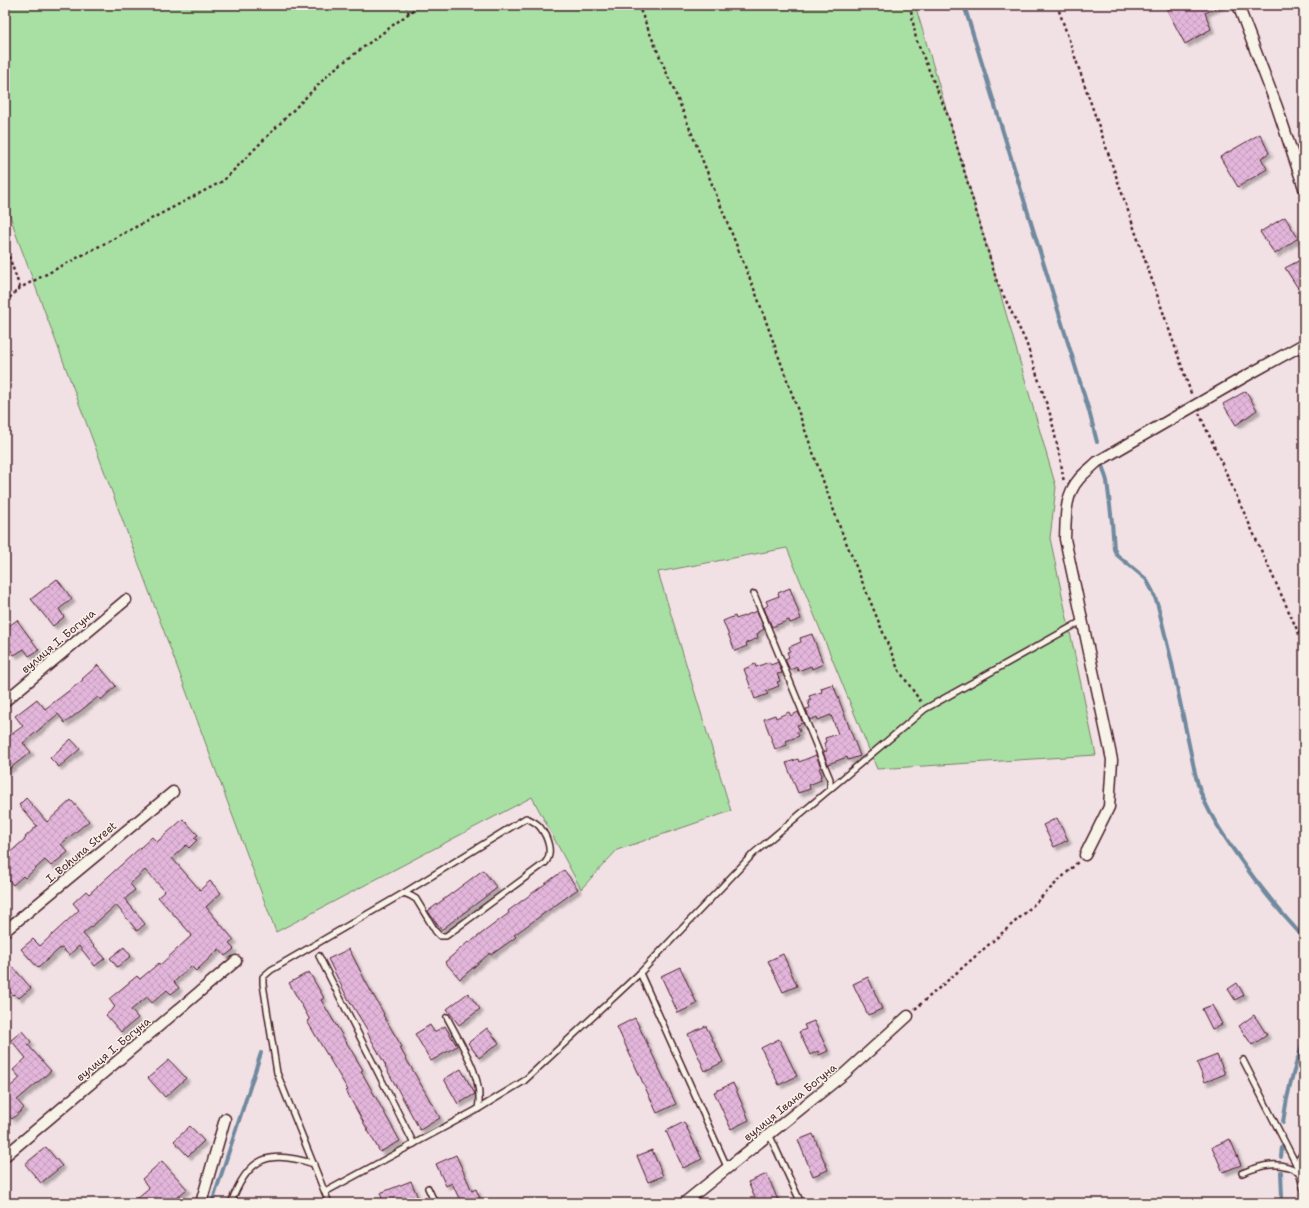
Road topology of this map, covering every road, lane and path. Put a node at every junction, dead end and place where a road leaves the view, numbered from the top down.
1 (406, 5) edge
2 (420, 5) edge
3 (638, 5) edge
4 (910, 5) edge
5 (1057, 5) edge
6 (1238, 5) edge
7 (409, 14) junction
8 (1304, 188) edge
9 (5, 245) edge
10 (20, 288) junction
11 (5, 302) edge
12 (1304, 344) edge
13 (1196, 405) junction
14 (1064, 484) dead end
15 (754, 594) dead end
16 (126, 600) dead end
17 (1082, 621) junction
18 (1304, 646) edge
19 (5, 701) edge
20 (925, 709) junction
21 (830, 789) junction
22 (173, 792) dead end
23 (1085, 855) joint
24 (404, 893) junction
25 (5, 931) edge
26 (319, 956) dead end
27 (236, 961) dead end
28 (640, 973) junction
29 (908, 1016) joint
30 (447, 1017) dead end
31 (1243, 1060) dead end
32 (478, 1109) junction
33 (225, 1119) dead end
34 (769, 1134) junction
35 (414, 1144) junction
36 (1304, 1151) edge
37 (5, 1156) edge
38 (314, 1164) junction
39 (1296, 1164) junction
40 (728, 1168) junction
41 (1299, 1172) junction
42 (1242, 1173) dead end
43 (428, 1188) dead end
44 (1304, 1191) edge
45 (325, 1192) junction
46 (201, 1203) edge
47 (231, 1203) edge
48 (329, 1203) edge
49 (435, 1203) edge
50 (684, 1203) edge
51 (801, 1203) edge

1 - 7 path
2 - 7 path
3 - 20 path
4 - 14 path
5 - 13 path
6 - 8 street
7 - 10 path
9 - 10 path
10 - 11 path
12 - 13 street
13 - 17 street
13 - 18 path
15 - 21 lane
16 - 19 street, вулиця І. Богуна
17 - 20 lane
17 - 23 street
20 - 21 lane
21 - 28 lane
22 - 25 street, I. Bohuna Street
23 - 29 path
24 - 24 lane
24 - 38 lane
26 - 35 lane
27 - 37 street, вулиця І. Богуна
28 - 32 lane
28 - 40 lane
29 - 34 street, вулиця Івана Богуна
30 - 32 lane
31 - 39 lane
32 - 35 lane
33 - 46 street
34 - 40 street, вулиця Івана Богуна
34 - 51 lane
35 - 45 lane
36 - 39 lane
38 - 45 lane
38 - 47 lane
39 - 41 lane
40 - 50 street, вулиця Івана Богуна
41 - 42 lane
41 - 44 lane
43 - 49 lane
45 - 48 lane

